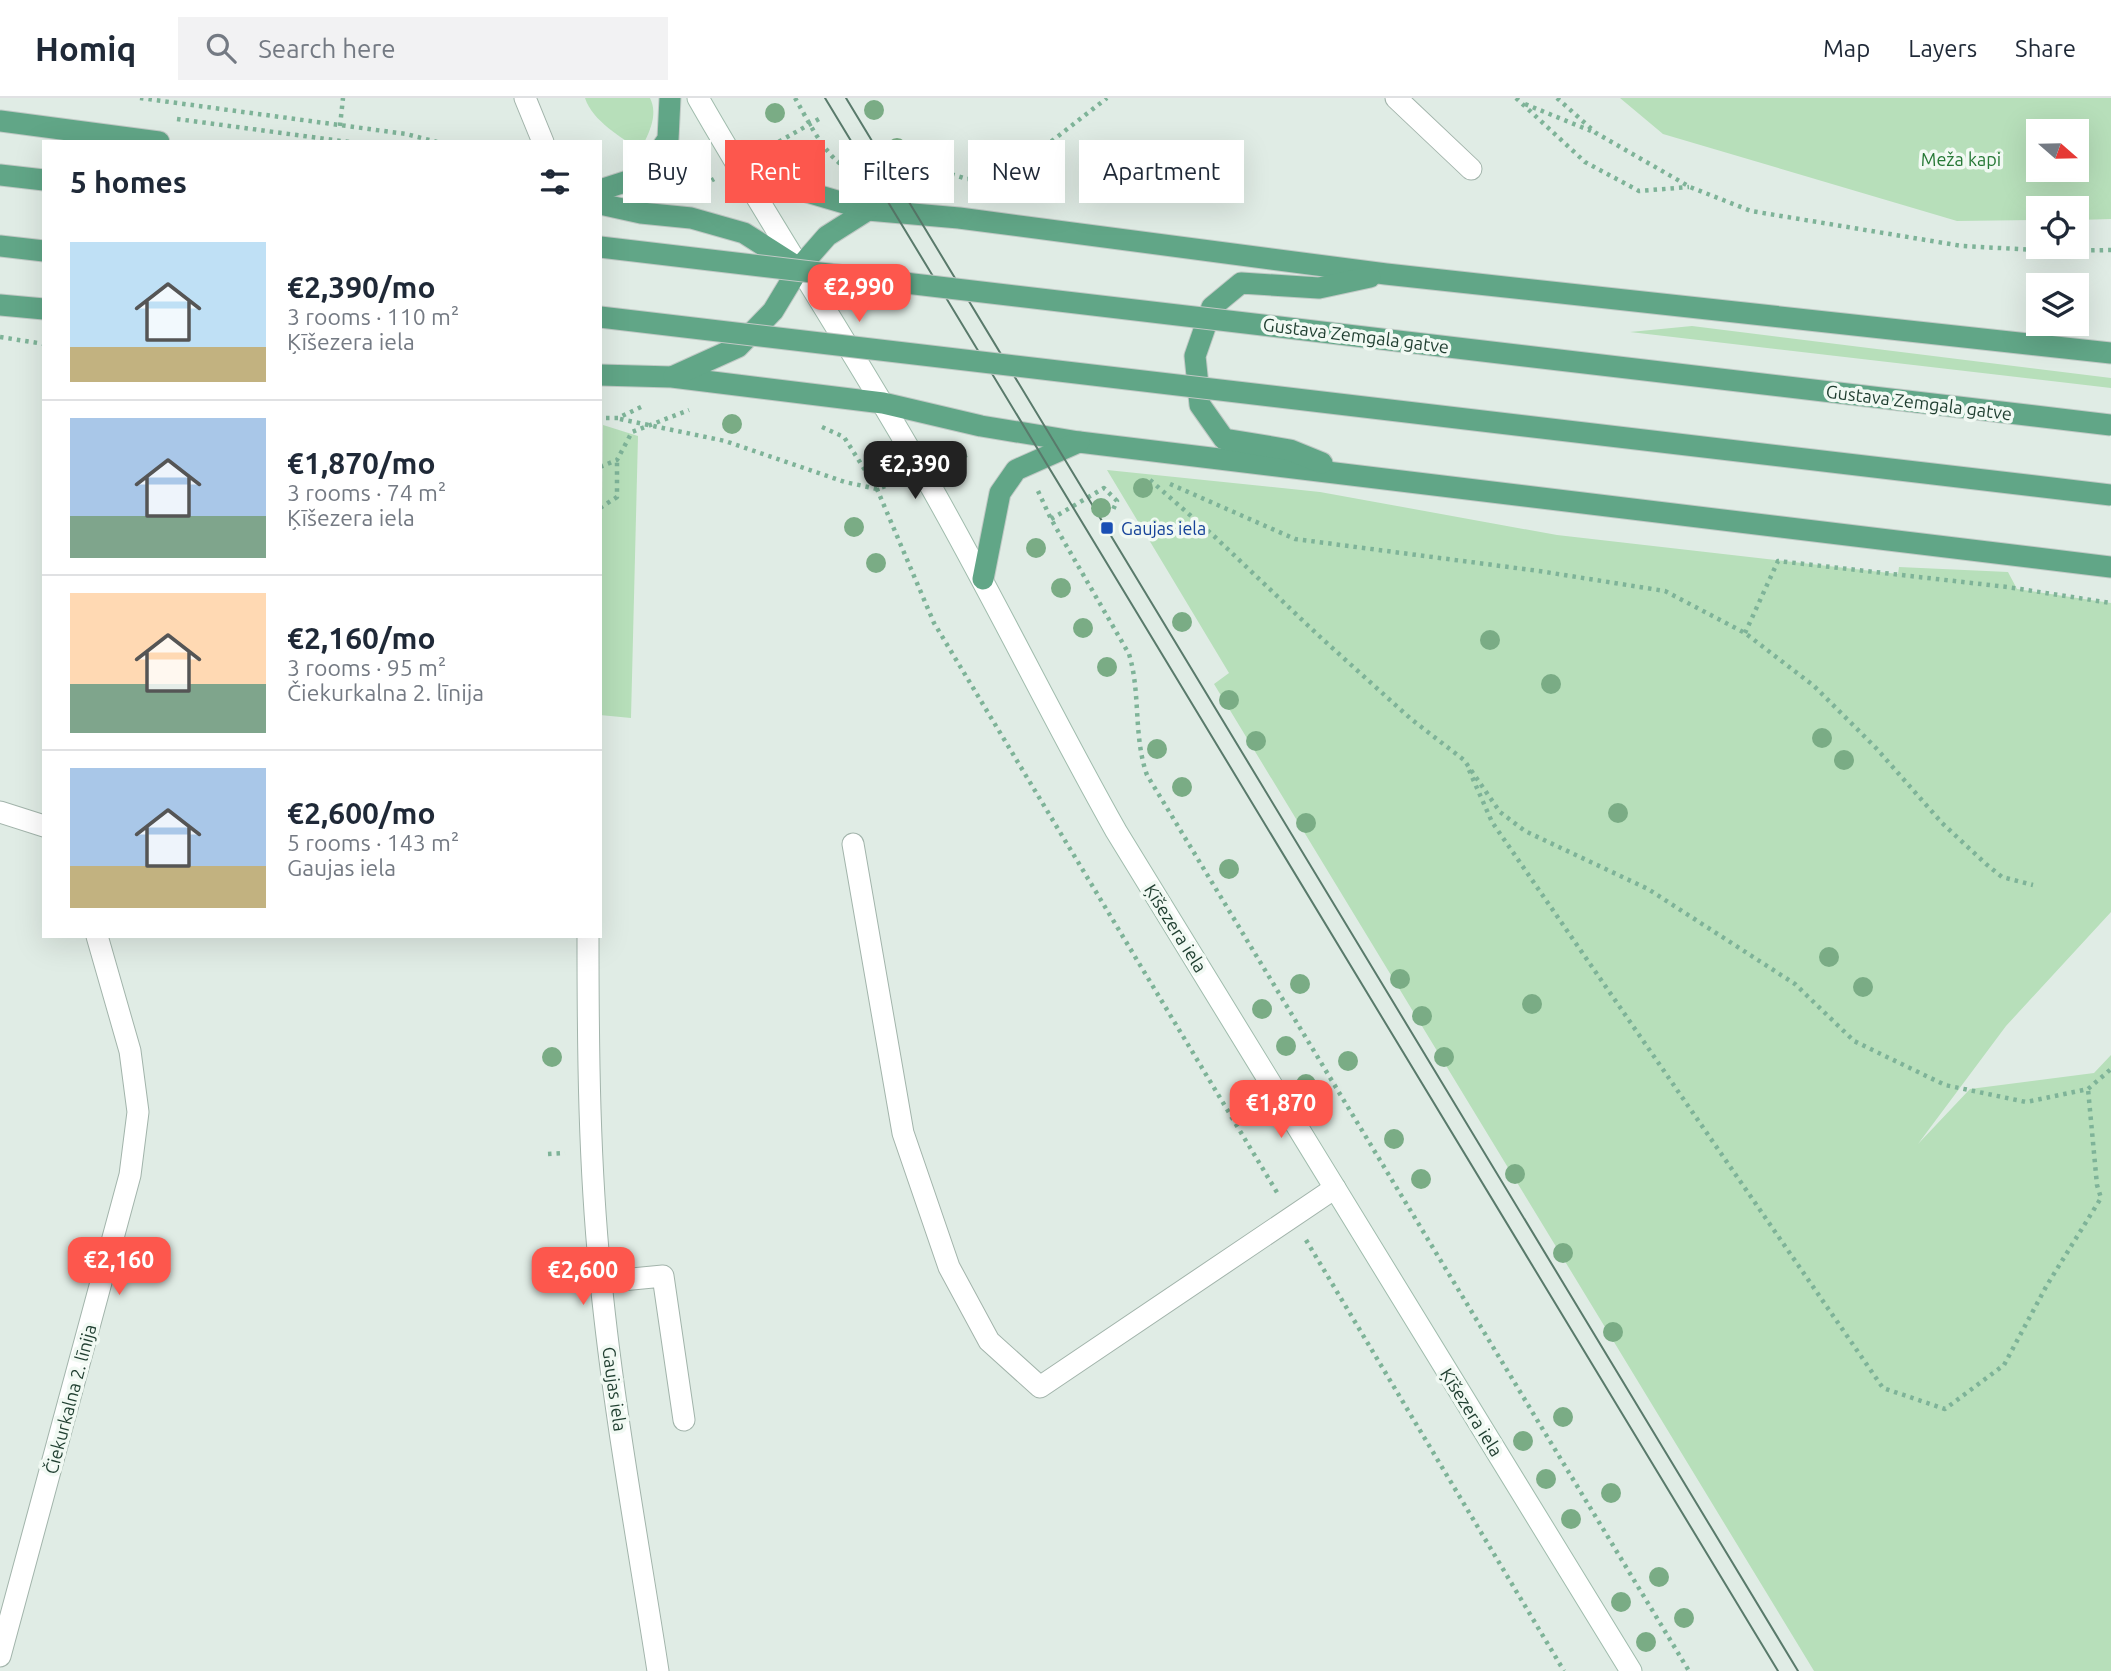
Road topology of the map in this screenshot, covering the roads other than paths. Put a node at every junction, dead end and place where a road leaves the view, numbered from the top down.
1 (525, 98) edge
2 (670, 98) edge
3 (698, 98) edge
4 (1396, 98) edge
5 (0, 121) edge
6 (144, 140) edge
7 (542, 140) edge
8 (725, 144) edge
9 (1471, 169) dead end
10 (0, 175) edge
11 (42, 180) edge
12 (602, 189) edge
13 (825, 197) edge
14 (760, 203) edge
15 (602, 204) edge
16 (868, 210) junction
17 (0, 246) edge
18 (602, 247) edge
19 (42, 251) edge
20 (799, 268) junction
21 (1386, 274) junction
22 (0, 305) edge
23 (42, 309) edge
24 (602, 317) edge
25 (2111, 353) edge
26 (602, 374) edge
27 (672, 377) junction
28 (883, 402) junction
29 (2111, 425) edge
30 (1079, 442) junction
31 (1347, 473) junction
32 (2111, 495) edge
33 (2111, 566) edge
34 (983, 579) junction
35 (0, 812) edge
36 (42, 825) edge
37 (853, 844) dead end
38 (98, 938) edge
39 (588, 938) edge
40 (1335, 1188) junction
41 (601, 1282) junction
42 (684, 1420) dead end
43 (0, 1656) edge
44 (659, 1671) edge
45 (1632, 1671) edge

1 - 7 street
2 - 12 main road
3 - 8 street
4 - 9 street
5 - 6 main road
10 - 11 main road
13 - 16 main road
14 - 20 street, Ķīšezera iela
15 - 20 main road
16 - 20 main road
16 - 21 main road
17 - 19 main road
18 - 29 main road, Gustava Zemgala gatve, bridge
20 - 27 main road
20 - 28 street, Ķīšezera iela
21 - 25 main road
21 - 31 main road
22 - 23 main road
24 - 32 main road, bridge
26 - 27 main road
27 - 28 main road
28 - 30 main road
28 - 34 street, Ķīšezera iela
30 - 31 main road
30 - 34 main road
31 - 33 main road
34 - 40 street, Ķīšezera iela
35 - 36 street
37 - 40 street
38 - 43 street, Čiekurkalna 2. līnija
39 - 41 street, Gaujas iela
40 - 45 street, Ķīšezera iela
41 - 42 street
41 - 44 street, Gaujas iela

